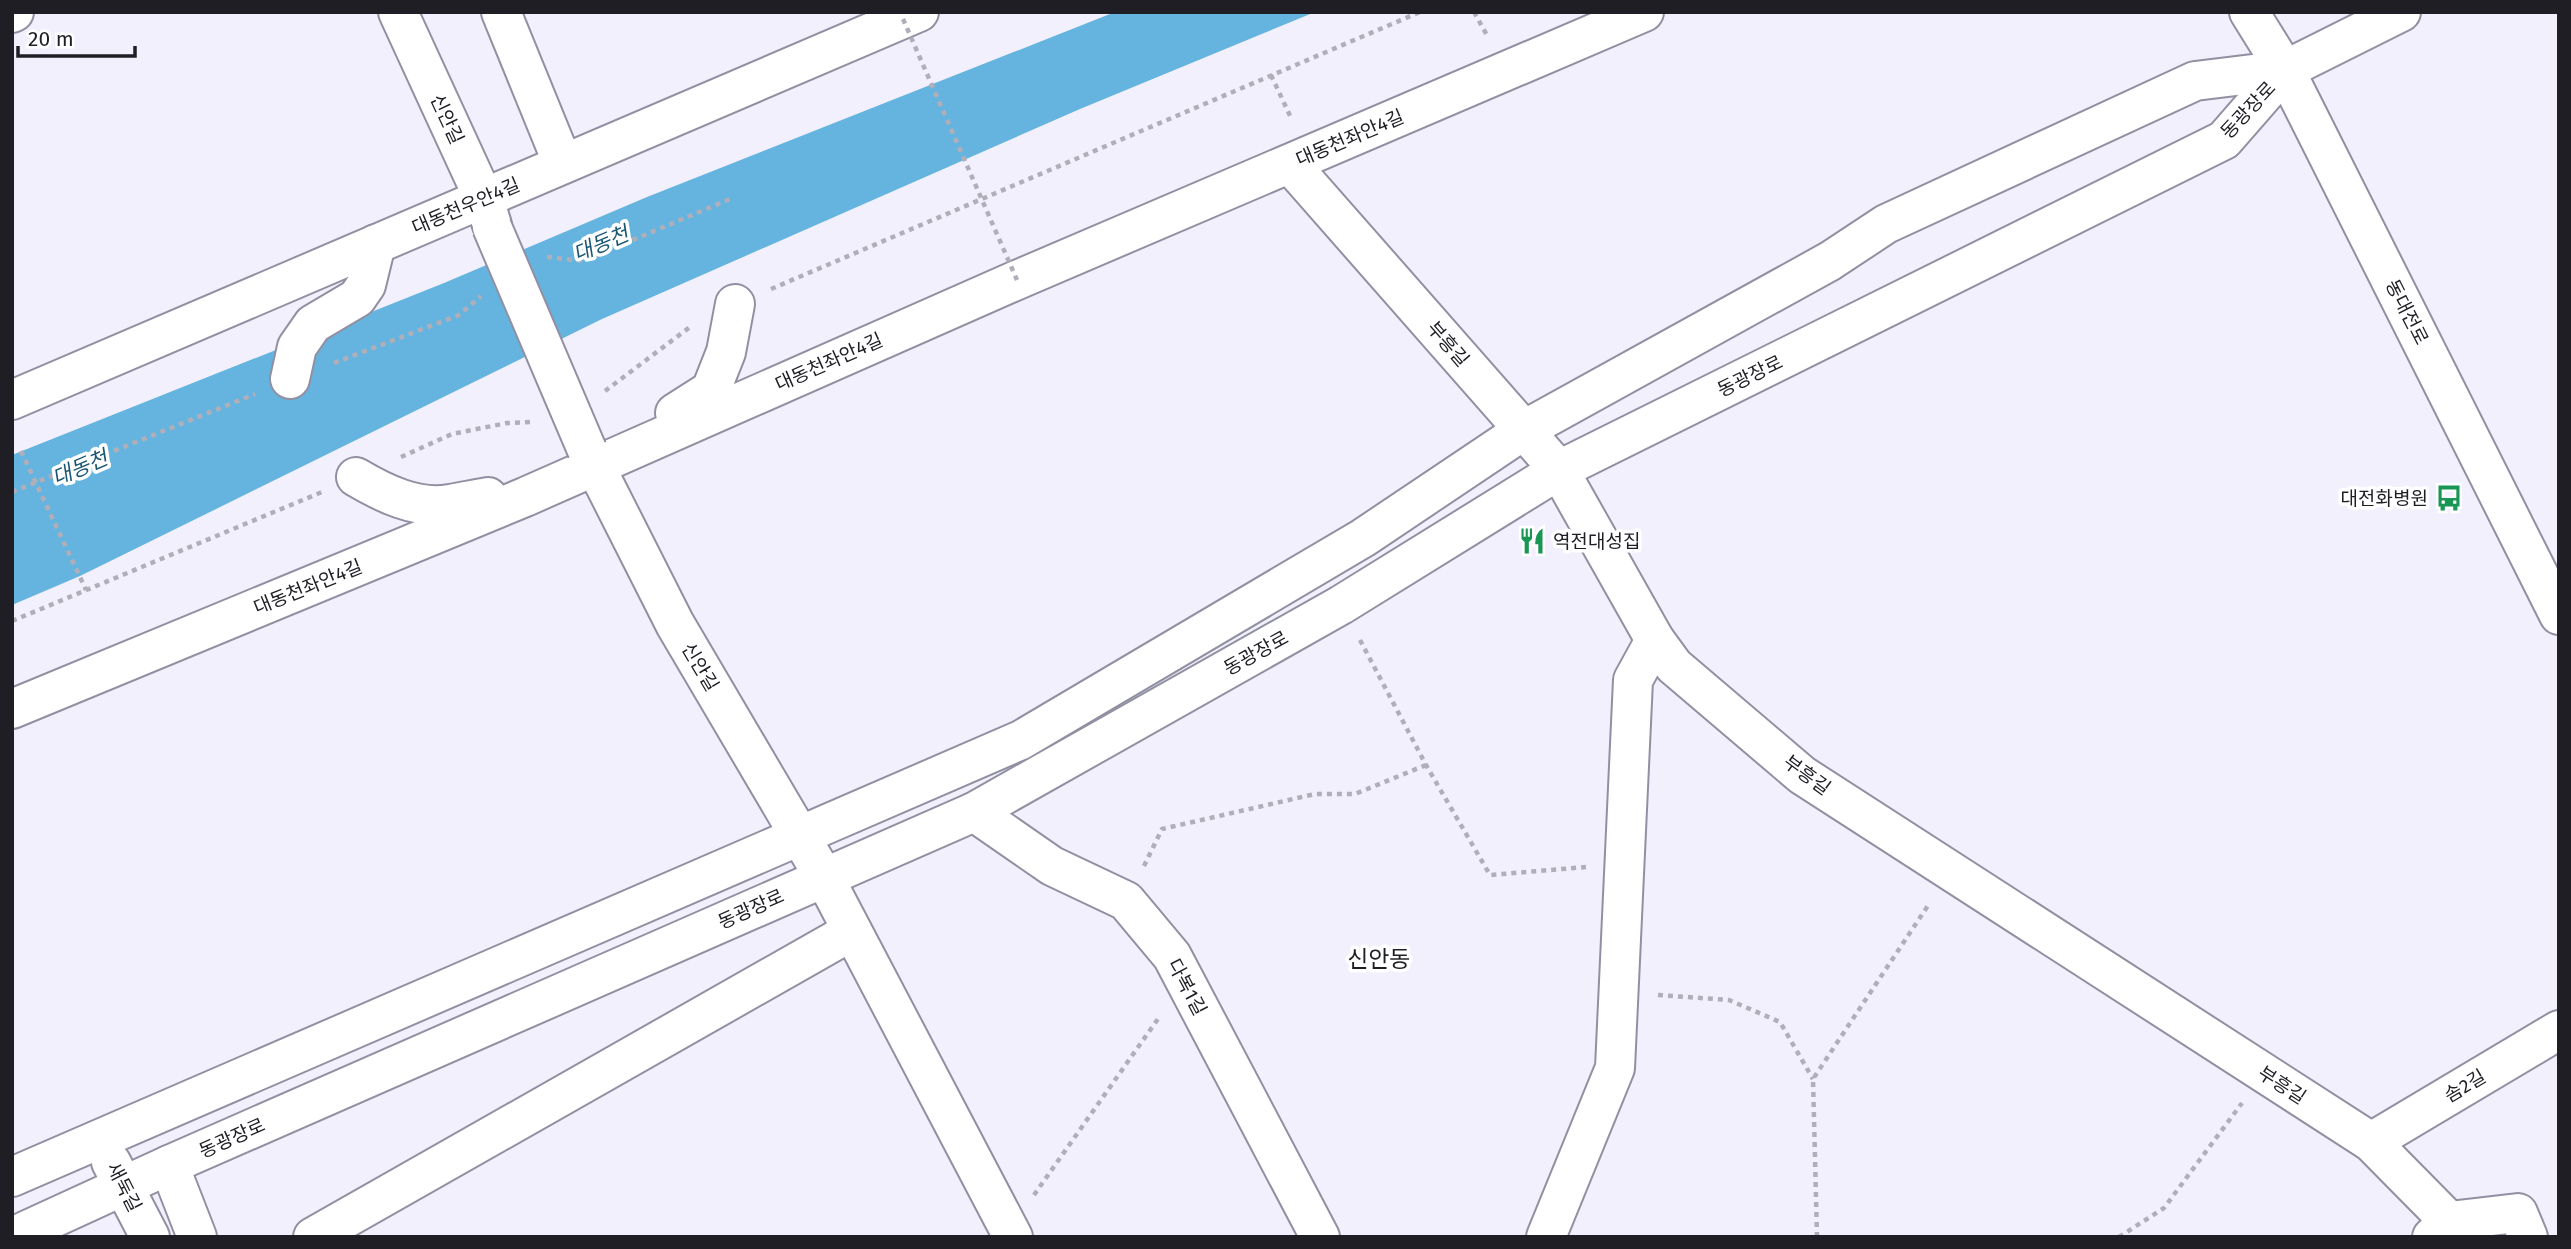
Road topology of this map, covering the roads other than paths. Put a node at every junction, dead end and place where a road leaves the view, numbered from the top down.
1 (398, 12) edge
2 (501, 12) edge
3 (1644, 12) edge
4 (2249, 12) edge
5 (2401, 12) edge
6 (911, 16) edge
7 (2285, 70) junction
8 (563, 164) junction
9 (1290, 164) junction
10 (488, 213) junction
11 (376, 244) junction
12 (736, 304) road end
13 (290, 379) road end
14 (12, 400) edge
15 (1524, 430) junction
16 (590, 457) junction
17 (1559, 470) junction
18 (356, 477) road end
19 (525, 497) junction
20 (2559, 615) edge
21 (1655, 640) junction
22 (12, 709) edge
23 (974, 812) junction
24 (799, 835) junction
25 (824, 877) junction
26 (852, 931) junction
27 (2559, 1030) edge
28 (99, 1138) junction
29 (2371, 1142) junction
30 (169, 1165) junction
31 (12, 1177) edge
32 (123, 1185) junction
33 (2440, 1229) edge
34 (1011, 1233) edge
35 (12, 1237) edge
36 (150, 1237) edge
37 (197, 1237) edge
38 (313, 1237) edge
39 (1320, 1237) edge
40 (1546, 1237) edge
41 (2528, 1237) edge

1 - 10 street, 신안길
2 - 8 street
3 - 9 street, 대동천좌안4길
4 - 7 street, 동대전로
5 - 7 street
6 - 8 street, 대동천우안4길
7 - 15 street, 동광장로
7 - 17 street, 동광장로
7 - 20 street, 동대전로
8 - 10 street, 대동천우안4길
9 - 15 street, 부흥길
9 - 16 street, 대동천좌안4길
10 - 11 street, 대동천우안4길
10 - 16 street, 신안길, bridge
11 - 13 street
11 - 14 street, 대동천우안4길
12 - 16 street
15 - 17 street, 부흥길
15 - 24 street, 동광장로
16 - 19 street, 대동천좌안4길
16 - 24 street, 신안길
17 - 21 street, 부흥길
17 - 23 street, 동광장로
18 - 19 street
19 - 22 street, 대동천좌안4길
21 - 29 street, 부흥길
21 - 40 street
23 - 25 street, 동광장로
23 - 39 street, 다복1길
24 - 25 street, 신안길
24 - 28 street, 동광장로
25 - 26 street, 신안길
25 - 30 street, 동광장로
26 - 34 street, 신안길
26 - 38 street
27 - 29 street, 솜2길
28 - 31 street, 동광장로
28 - 32 street, 새둑길
29 - 33 street, 부흥길
30 - 32 street, 동광장로
30 - 37 street
32 - 35 street, 동광장로
32 - 36 street, 새둑길
33 - 41 street

